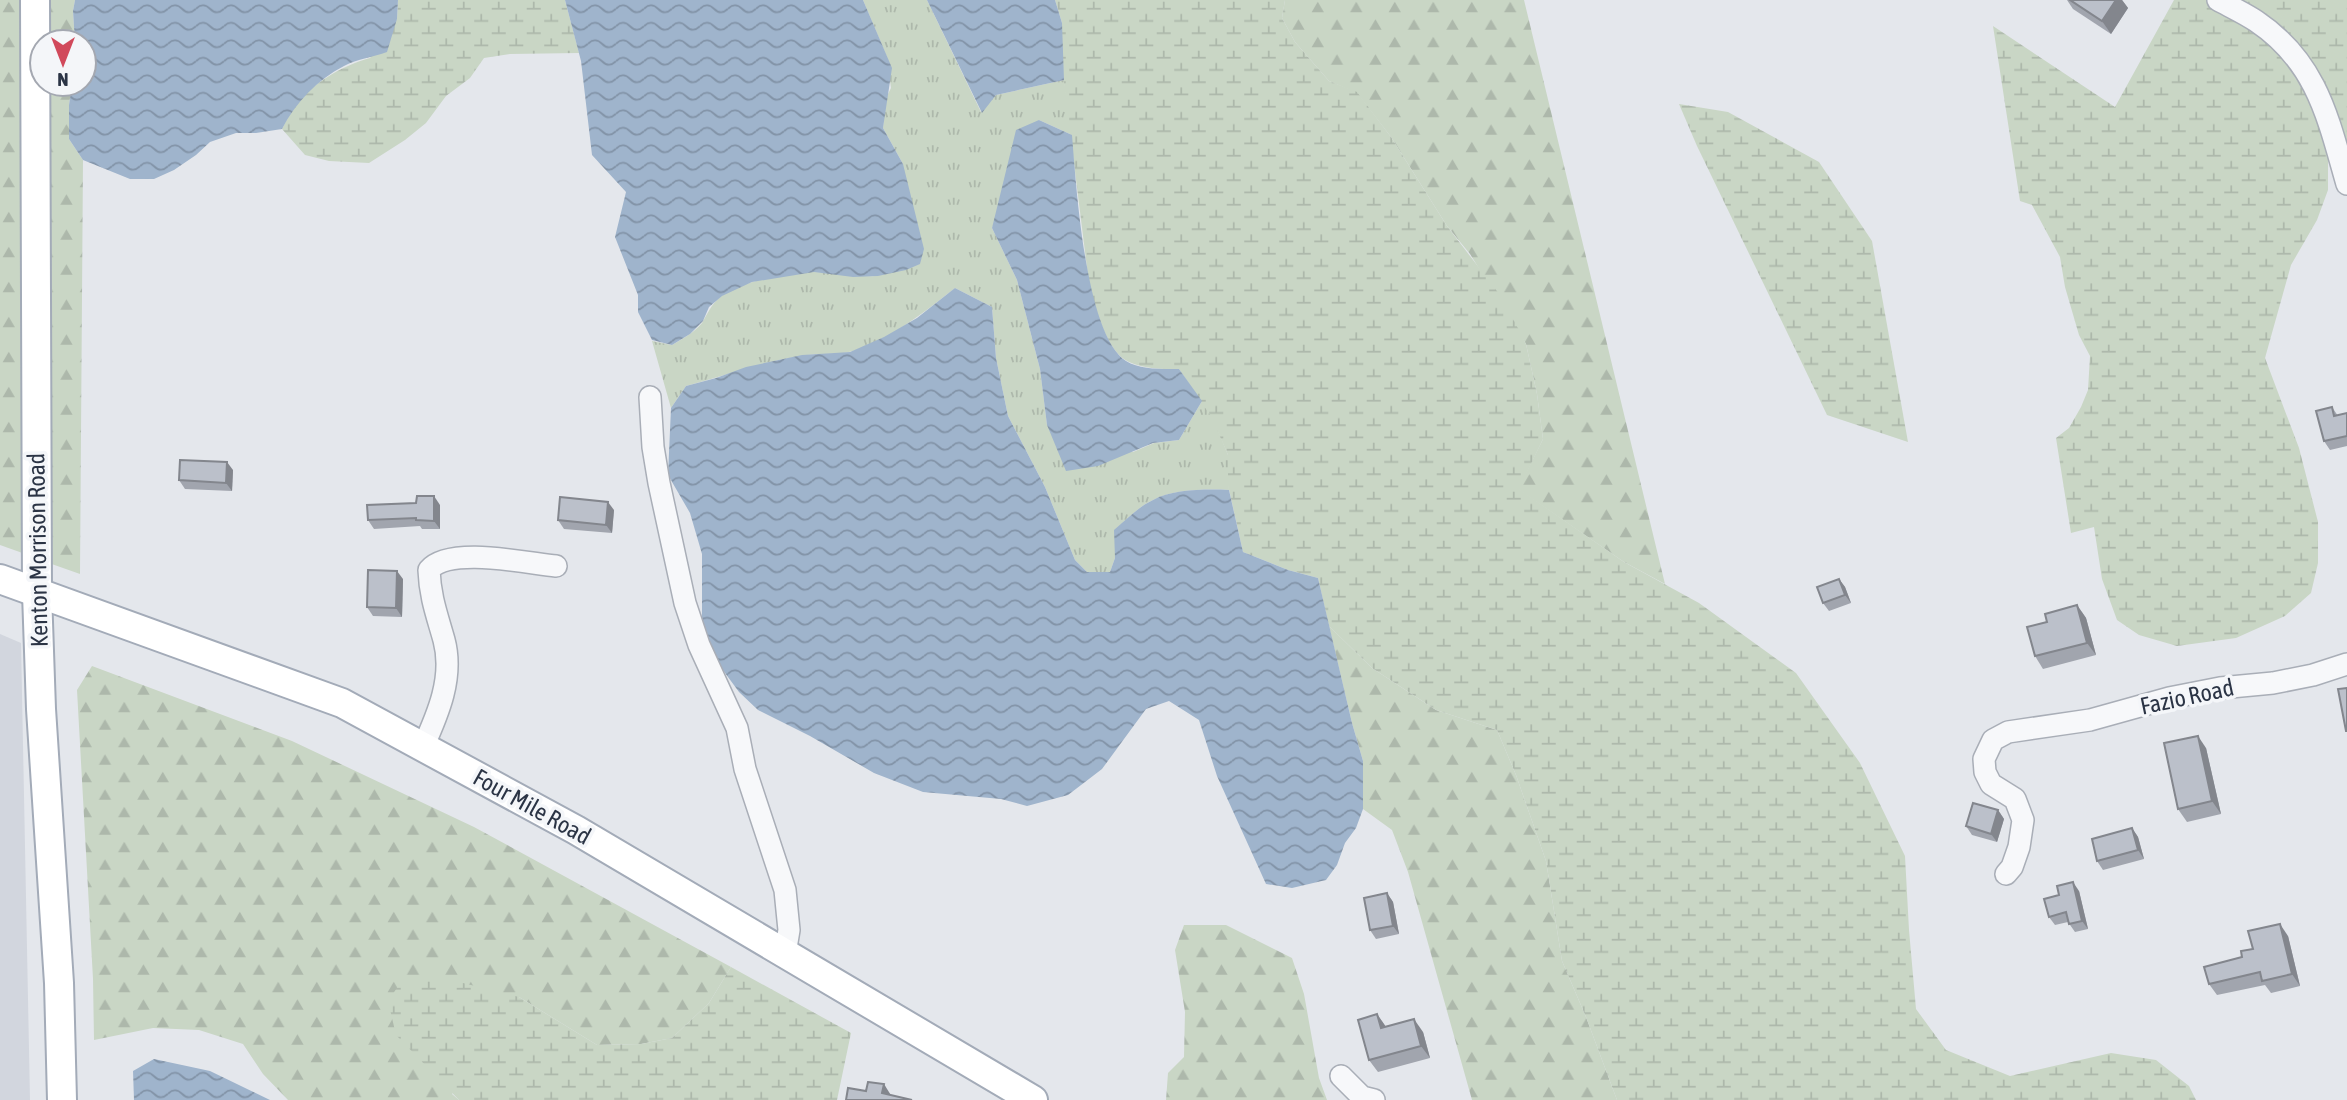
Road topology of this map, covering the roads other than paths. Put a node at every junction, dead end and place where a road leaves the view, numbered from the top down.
1 (35, 0) edge
2 (2218, 0) edge
3 (2347, 184) edge
4 (650, 397) dead end
5 (556, 566) dead end
6 (0, 579) edge
7 (37, 593) junction
8 (2347, 664) edge
9 (423, 747) junction
10 (2006, 873) dead end
11 (785, 954) junction
12 (1341, 1076) dead end
13 (62, 1100) edge
14 (1033, 1100) edge
15 (1374, 1100) edge

1 - 7 main road, Kenton Morrison Road
2 - 3 street
4 - 11 street
5 - 9 street
6 - 7 main road, Four Mile Road
7 - 9 main road, Four Mile Road
7 - 13 main road, Kenton Morrison Road
8 - 10 street, Fazio Road
9 - 11 main road, Four Mile Road
11 - 14 main road, Four Mile Road
12 - 15 street

